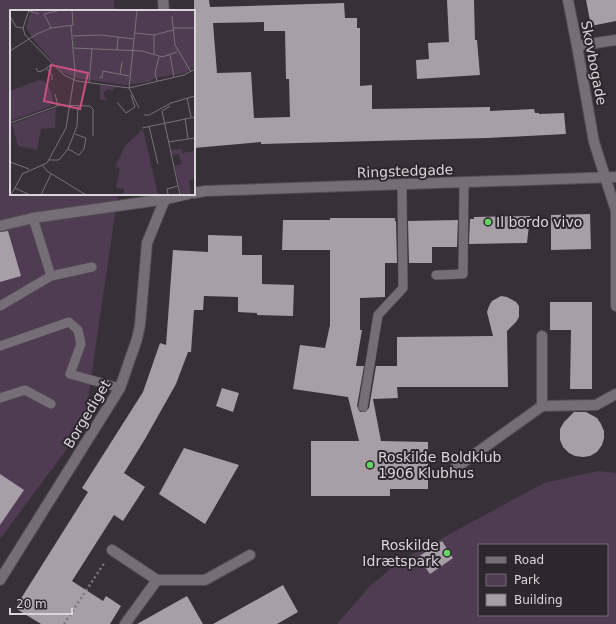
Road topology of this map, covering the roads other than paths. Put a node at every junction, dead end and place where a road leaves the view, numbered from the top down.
1 (163, 0) edge
2 (568, 0) edge
3 (164, 10) edge
4 (616, 40) edge
5 (577, 46) junction
6 (616, 177) edge
7 (605, 178) junction
8 (464, 183) junction
9 (402, 185) junction
10 (195, 193) edge
11 (177, 195) edge
12 (166, 196) edge
13 (33, 218) junction
14 (0, 226) edge
15 (92, 267) dead end
16 (616, 274) edge
17 (436, 275) dead end
18 (51, 276) junction
19 (0, 306) edge
20 (616, 306) edge
21 (542, 336) dead end
22 (0, 346) edge
23 (120, 388) junction
24 (616, 394) edge
25 (0, 398) edge
26 (51, 404) dead end
27 (542, 406) junction
28 (363, 407) dead end
29 (454, 469) dead end
30 (112, 550) road end
31 (250, 554) dead end
32 (0, 580) edge
33 (158, 580) junction
34 (125, 624) edge

1 - 3 street
2 - 5 street, Skovbogade
4 - 5 street
5 - 7 street, Skovbogade
6 - 7 street, Ringstedgade
7 - 8 street, Ringstedgade
7 - 16 street, Skovbogade
8 - 9 street, Ringstedgade
8 - 17 lane
9 - 10 street, Ringstedgade
9 - 28 lane
11 - 12 street
12 - 13 street
12 - 23 street, Borgediget
13 - 14 street
13 - 18 lane
15 - 18 lane
16 - 20 street, Skovbogade
18 - 19 lane
21 - 27 street
22 - 23 lane
23 - 32 street, Borgediget
24 - 27 street
25 - 26 lane
27 - 29 street
30 - 33 street
31 - 33 street
33 - 34 street

